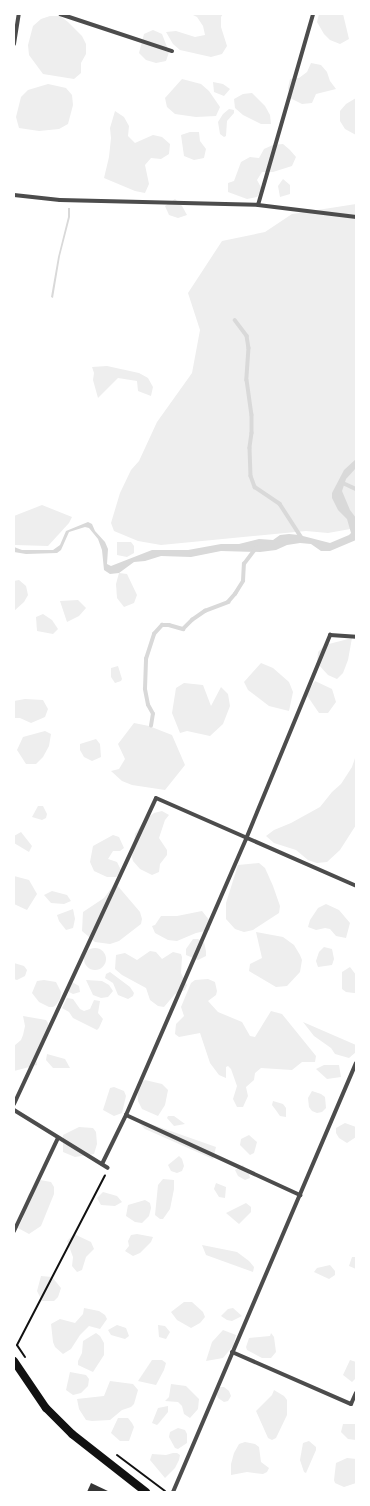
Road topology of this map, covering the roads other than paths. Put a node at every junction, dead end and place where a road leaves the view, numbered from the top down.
1 (18, 14) edge
2 (60, 14) edge
3 (314, 14) edge
4 (14, 44) edge
5 (172, 51) dead end
6 (14, 196) edge
7 (258, 205) junction
8 (356, 218) edge
9 (356, 637) edge
10 (246, 839) junction
11 (356, 886) edge
12 (356, 1063) edge
13 (14, 1104) edge
14 (14, 1110) edge
15 (126, 1115) junction
16 (58, 1138) junction
17 (102, 1164) junction
18 (108, 1168) road end
19 (300, 1195) junction
20 (14, 1231) edge
21 (232, 1352) junction
22 (14, 1361) edge
23 (356, 1392) edge
24 (146, 1492) edge
25 (173, 1492) edge

1 - 4 street
2 - 5 street
3 - 7 street
6 - 7 street
7 - 8 street
9 - 10 street
10 - 11 street
10 - 13 street
10 - 15 street
12 - 19 street
14 - 16 street
15 - 17 street
15 - 19 street
16 - 17 street
16 - 20 street
17 - 18 street
19 - 21 street
21 - 23 street
21 - 25 street
22 - 24 main road

